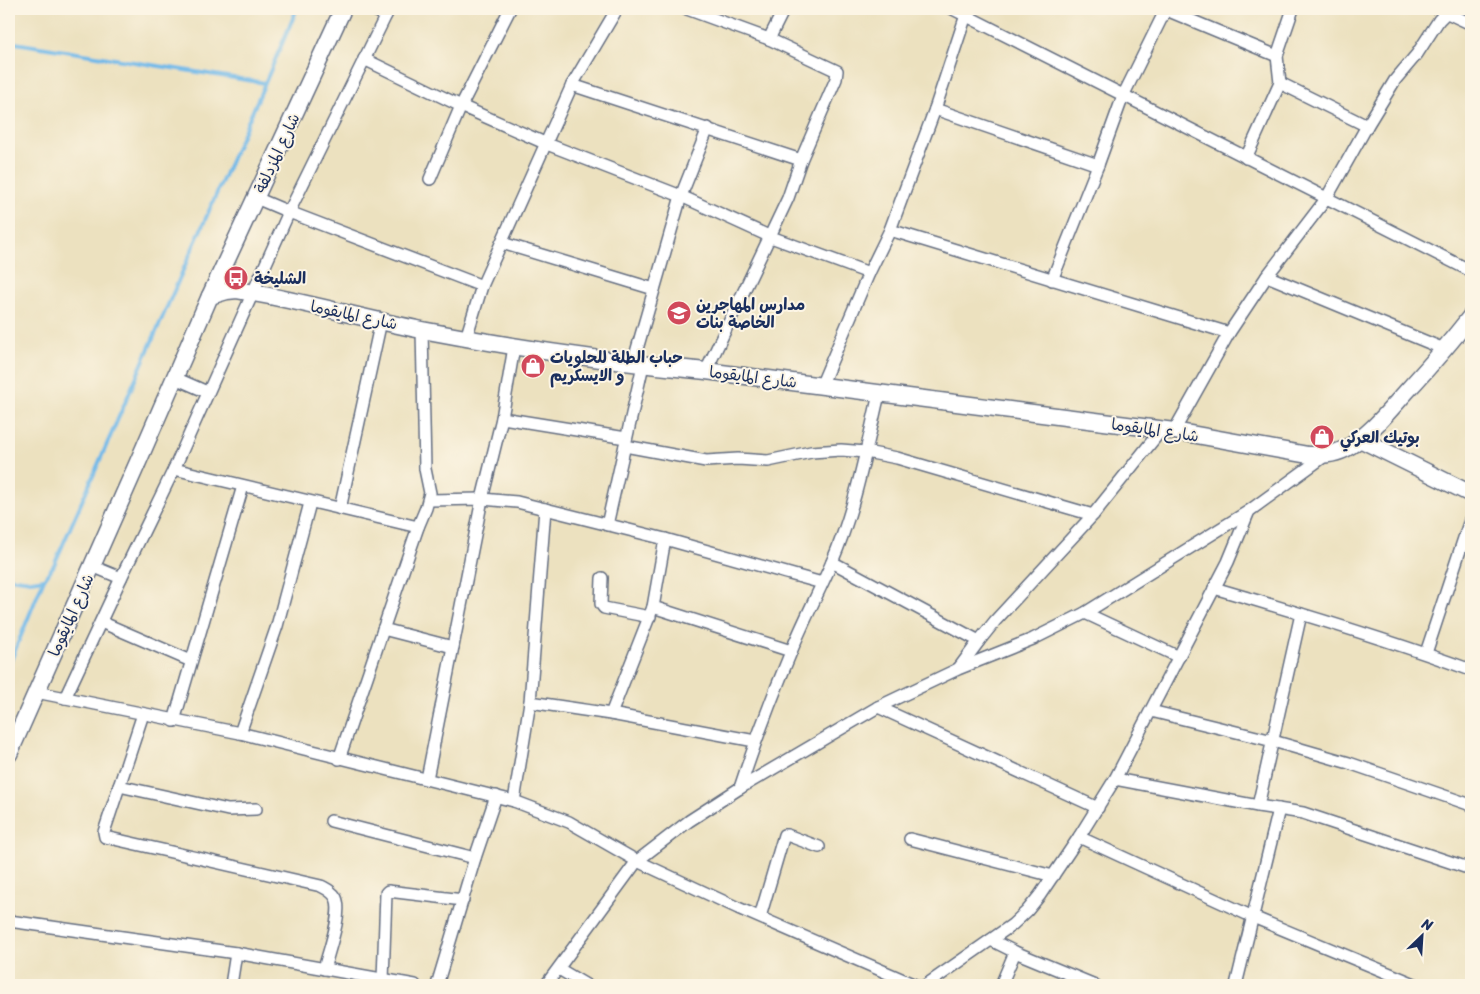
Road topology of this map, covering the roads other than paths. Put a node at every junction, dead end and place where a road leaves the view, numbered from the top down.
1 (343, 9) edge
2 (372, 9) edge
3 (510, 9) edge
4 (617, 9) edge
5 (686, 9) edge
6 (784, 9) edge
7 (953, 9) edge
8 (1165, 9) edge
9 (1293, 9) edge
10 (1446, 10) edge
11 (387, 12) edge
12 (967, 12) edge
13 (1471, 24) edge
14 (769, 39) junction
15 (1277, 56) junction
16 (364, 59) junction
17 (1280, 83) junction
18 (572, 85) junction
19 (1123, 96) junction
20 (461, 106) junction
21 (935, 109) junction
22 (1366, 126) junction
23 (708, 128) junction
24 (546, 144) junction
25 (1246, 158) junction
26 (801, 160) junction
27 (1098, 165) junction
28 (430, 179) dead end
29 (681, 196) junction
30 (256, 198) junction
31 (1326, 199) junction
32 (289, 212) junction
33 (890, 230) junction
34 (771, 237) junction
35 (502, 242) junction
36 (1471, 271) edge
37 (869, 273) junction
38 (1267, 276) junction
39 (1052, 280) junction
40 (482, 286) junction
41 (654, 289) junction
42 (253, 292) junction
43 (210, 296) junction
44 (1471, 316) edge
45 (381, 321) junction
46 (422, 330) junction
47 (1229, 333) junction
48 (466, 338) junction
49 (514, 347) junction
50 (1444, 349) junction
51 (638, 364) junction
52 (706, 371) junction
53 (175, 378) junction
54 (821, 386) junction
55 (207, 392) junction
56 (879, 394) junction
57 (502, 418) junction
58 (1168, 430) junction
59 (1360, 439) junction
60 (626, 442) junction
61 (866, 452) junction
62 (1326, 455) junction
63 (174, 469) junction
64 (243, 486) junction
65 (1471, 494) edge
66 (482, 499) junction
67 (429, 500) junction
68 (310, 502) junction
69 (545, 508) junction
70 (340, 509) junction
71 (1249, 511) junction
72 (1093, 515) junction
73 (1471, 517) edge
74 (607, 525) junction
75 (418, 528) junction
76 (665, 539) junction
77 (832, 562) junction
78 (92, 566) junction
79 (120, 578) junction
80 (602, 578) dead end
81 (822, 583) junction
82 (1214, 588) junction
83 (651, 612) junction
84 (1085, 613) junction
85 (1302, 614) junction
86 (101, 622) junction
87 (383, 629) junction
88 (979, 641) junction
89 (453, 646) junction
90 (791, 651) junction
91 (1426, 653) junction
92 (1178, 656) junction
93 (191, 661) junction
94 (958, 668) junction
95 (1471, 670) edge
96 (36, 692) junction
97 (66, 698) junction
98 (530, 702) junction
99 (878, 707) junction
100 (1152, 711) junction
101 (143, 714) junction
102 (611, 714) junction
103 (174, 721) junction
104 (240, 733) junction
105 (1273, 741) junction
106 (755, 742) junction
107 (9, 754) edge
108 (338, 759) junction
109 (427, 779) junction
110 (1115, 779) junction
111 (119, 786) junction
112 (740, 788) junction
113 (496, 796) junction
114 (514, 801) junction
115 (1471, 805) edge
116 (1258, 806) junction
117 (1098, 808) junction
118 (1279, 809) junction
119 (256, 810) dead end
120 (331, 821) dead end
121 (1080, 837) junction
122 (910, 840) dead end
123 (819, 847) dead end
124 (475, 858) junction
125 (637, 861) junction
126 (1471, 869) edge
127 (1054, 876) junction
128 (463, 900) junction
129 (760, 917) junction
130 (1252, 917) junction
131 (9, 921) edge
132 (991, 940) junction
133 (1014, 952) junction
134 (236, 953) junction
135 (324, 969) junction
136 (560, 969) junction
137 (383, 980) junction
138 (231, 985) edge
139 (415, 985) edge
140 (437, 985) edge
141 (546, 985) edge
142 (586, 985) edge
143 (915, 985) edge
144 (926, 985) edge
145 (1001, 985) edge
146 (1095, 985) edge
147 (1236, 985) edge
148 (1417, 985) edge

1 - 30 street, شارع المزدلفة
2 - 11 street
3 - 20 street
4 - 18 street
5 - 14 street
6 - 14 street
7 - 12 street
8 - 15 street
8 - 19 street
9 - 15 street
10 - 13 street
10 - 22 street
11 - 16 street
12 - 19 street
12 - 21 street
14 - 26 street
15 - 17 street
16 - 20 street
16 - 32 street
17 - 22 street
17 - 25 street
18 - 23 street
18 - 24 street
19 - 25 street
19 - 27 street
20 - 24 street
20 - 28 street
21 - 27 street
21 - 33 street
22 - 31 street
23 - 26 street
23 - 29 street
24 - 29 street
24 - 35 street
25 - 31 street
26 - 34 street
27 - 39 street
29 - 34 street
29 - 41 street
30 - 32 street
30 - 43 street, شارع المزدلفة
31 - 36 street
31 - 38 street
32 - 40 street
32 - 42 street
33 - 37 street
33 - 39 street
34 - 37 street
34 - 52 street
35 - 40 street
35 - 41 street
37 - 54 street
38 - 47 street
38 - 50 street
39 - 47 street
40 - 48 street
41 - 51 street
42 - 43 street, شارع المايقوما
42 - 45 street, شارع المايقوما
42 - 55 street
43 - 53 street, شارع المايقوما
44 - 50 street, شارع المايقوما
45 - 46 street, شارع المايقوما
45 - 70 street
46 - 48 street, شارع المايقوما
46 - 67 street
47 - 58 street
48 - 49 street, شارع المايقوما
49 - 51 street, شارع المايقوما
49 - 57 street
50 - 59 street, شارع المايقوما
51 - 52 street, شارع المايقوما
51 - 60 street
52 - 54 street, شارع المايقوما
53 - 55 street
53 - 78 street, شارع المايقوما
54 - 56 street, شارع المايقوما
55 - 63 street
56 - 58 street, شارع المايقوما
56 - 61 street
57 - 60 street
57 - 66 street
58 - 62 street, شارع المايقوما
58 - 72 street
59 - 62 street, شارع المايقوما
59 - 65 street
60 - 61 street
60 - 74 street
61 - 72 street
61 - 77 street
62 - 71 street
63 - 64 street
63 - 79 street
64 - 68 street
64 - 93 street
66 - 67 street
66 - 69 street
66 - 89 street
67 - 75 street
68 - 70 street
68 - 104 street
69 - 74 street
69 - 98 street
70 - 75 street
71 - 82 street
71 - 84 street
72 - 88 street
73 - 91 street
74 - 76 street
75 - 87 street
76 - 81 street
76 - 83 street
77 - 81 street
77 - 88 street
78 - 79 street
78 - 96 street, شارع المايقوما
79 - 86 street
80 - 83 street
81 - 90 street
82 - 85 street
82 - 92 street
83 - 90 street
83 - 102 street
84 - 92 street
84 - 94 street
85 - 91 street
85 - 105 street
86 - 93 street
86 - 97 street
87 - 89 street
87 - 108 street
88 - 94 street
89 - 109 street
90 - 106 street
91 - 95 street
92 - 100 street
93 - 103 street
94 - 99 street
96 - 97 street
96 - 107 street, شارع المايقوما
97 - 101 street
98 - 102 street
98 - 114 street
99 - 112 street
99 - 117 street
100 - 105 street
100 - 110 street
101 - 103 street
101 - 111 street
102 - 106 street
103 - 104 street
104 - 108 street
105 - 115 street
105 - 116 street
106 - 112 street
108 - 109 street
109 - 113 street
110 - 116 street
110 - 117 street
111 - 119 street
111 - 135 street
112 - 125 street
113 - 114 street
113 - 124 street
114 - 125 street
116 - 118 street
117 - 121 street
118 - 126 street
118 - 130 street
120 - 124 street
121 - 127 street
121 - 130 street
122 - 127 street
123 - 129 street
124 - 128 street
125 - 129 street
125 - 136 street
127 - 132 street
128 - 137 street
128 - 140 street
129 - 143 street
130 - 147 street
130 - 148 street
131 - 134 street
132 - 133 street
132 - 144 street
133 - 145 street
133 - 146 street
134 - 135 street
134 - 138 street
135 - 137 street
136 - 141 street
136 - 142 street
137 - 139 street

